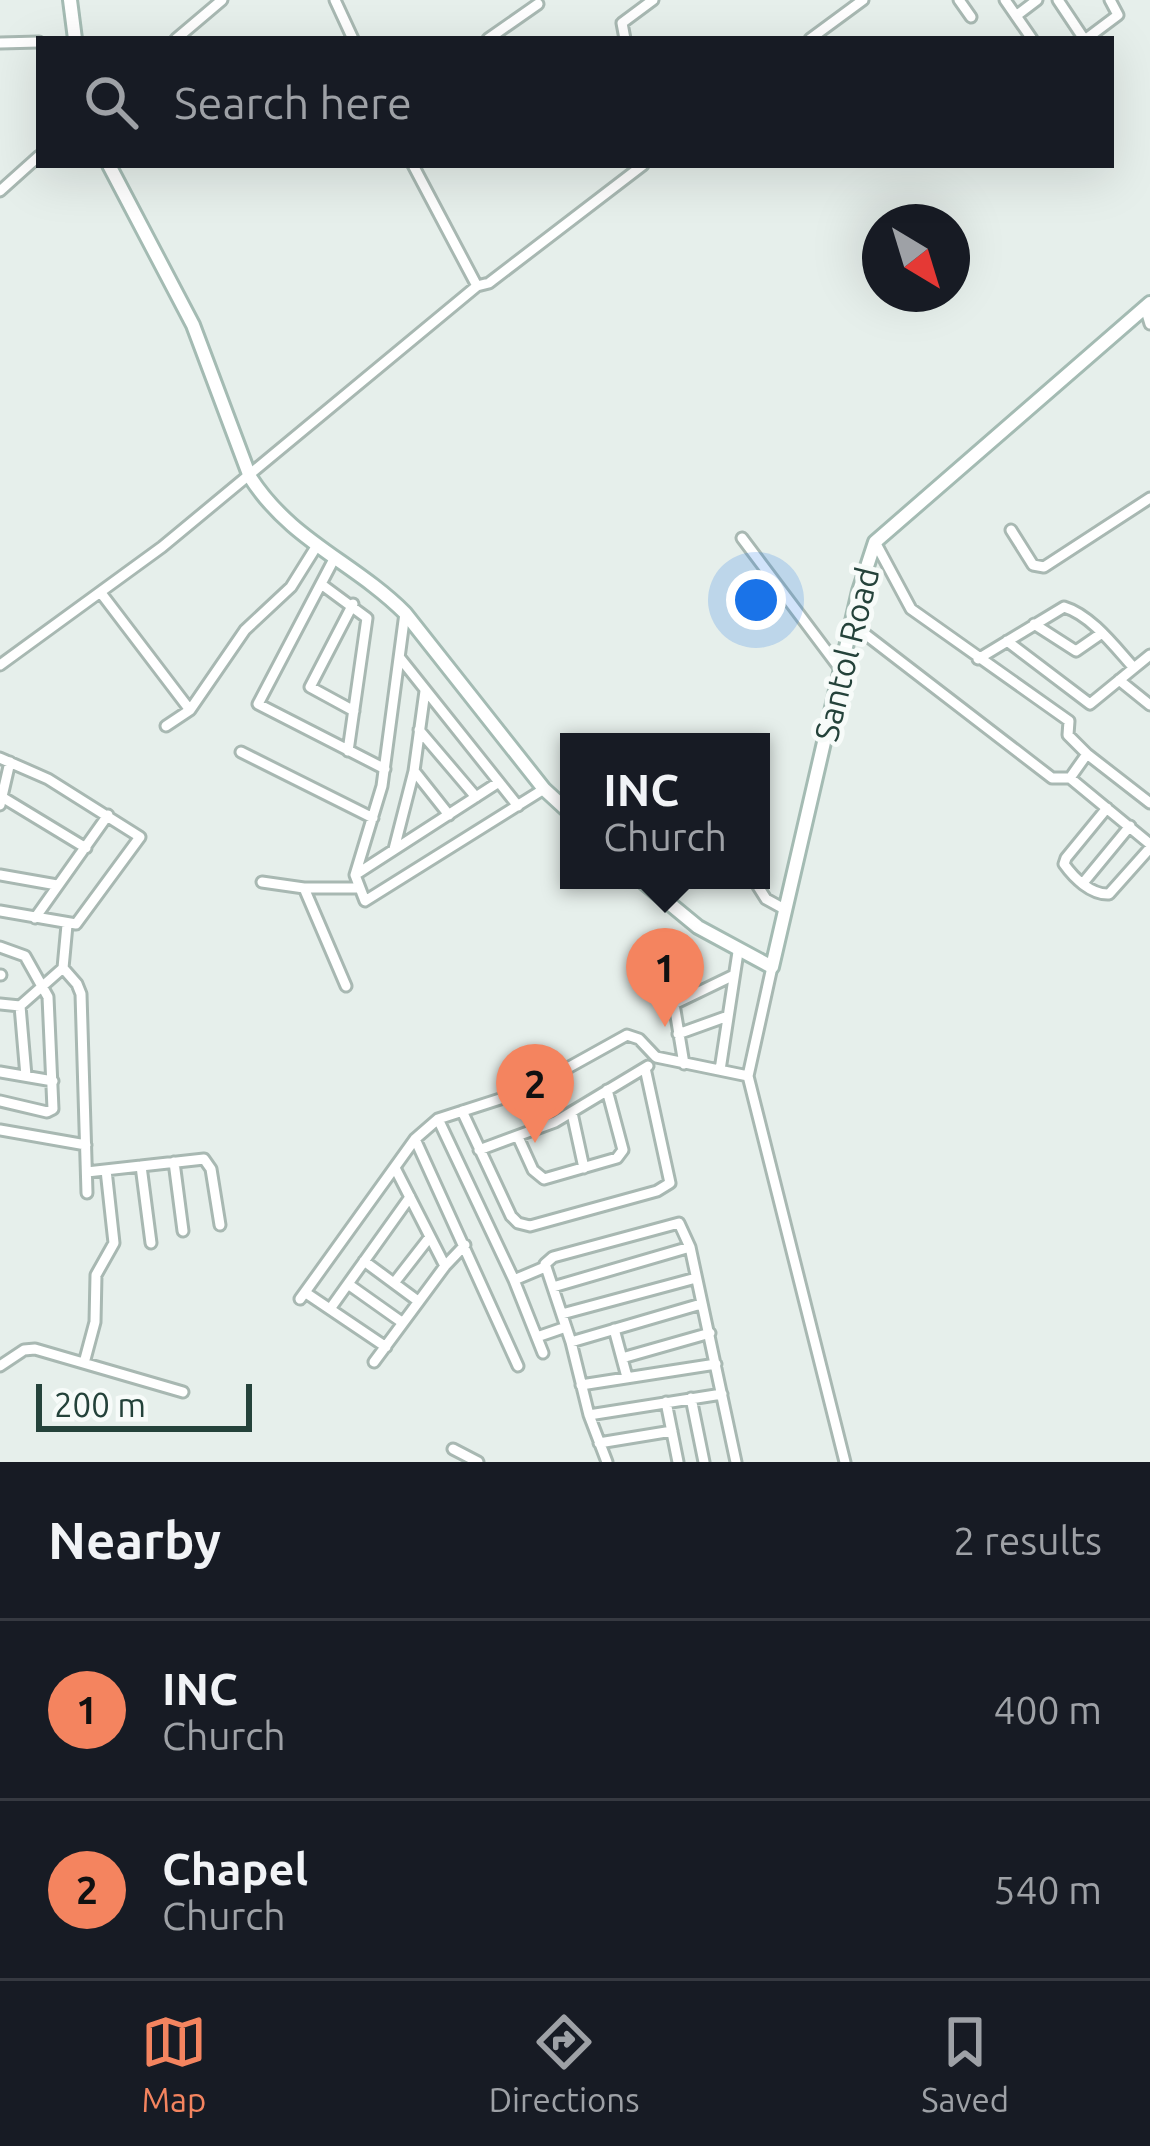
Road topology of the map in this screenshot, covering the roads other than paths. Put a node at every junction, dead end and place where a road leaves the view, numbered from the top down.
1 (70, 0) edge
2 (222, 0) edge
3 (335, 0) edge
4 (653, 0) edge
5 (863, 0) edge
6 (959, 0) edge
7 (1005, 0) edge
8 (1037, 0) edge
9 (1058, 0) edge
10 (1110, 0) edge
11 (538, 4) dead end
12 (1016, 16) junction
13 (971, 17) dead end
14 (75, 36) edge
15 (180, 36) edge
16 (352, 36) edge
17 (492, 36) edge
18 (624, 36) edge
19 (814, 36) edge
20 (1030, 36) edge
21 (1083, 36) edge
22 (1089, 36) edge
23 (36, 42) edge
24 (0, 43) edge
25 (36, 159) edge
26 (111, 168) edge
27 (415, 168) edge
28 (639, 168) edge
29 (0, 170) edge
30 (9, 182) junction
31 (0, 191) edge
32 (477, 286) junction
33 (1148, 305) edge
34 (1150, 324) edge
35 (250, 477) junction
36 (1150, 498) edge
37 (1011, 530) dead end
38 (742, 538) dead end
39 (874, 542) junction
40 (316, 548) junction
41 (334, 560) junction
42 (322, 584) junction
43 (101, 593) junction
44 (353, 604) junction
45 (405, 613) junction
46 (852, 624) junction
47 (1034, 624) junction
48 (1102, 634) junction
49 (1007, 640) junction
50 (1150, 656) edge
51 (400, 658) junction
52 (978, 659) junction
53 (0, 665) edge
54 (1135, 668) junction
55 (841, 670) junction
56 (1119, 680) junction
57 (425, 691) junction
58 (1090, 704) junction
59 (1150, 705) edge
60 (190, 710) junction
61 (354, 710) junction
62 (1070, 722) junction
63 (166, 726) dead end
64 (419, 730) junction
65 (348, 751) junction
66 (242, 752) dead end
67 (1087, 754) junction
68 (5, 760) edge
69 (385, 769) junction
70 (414, 772) junction
71 (1070, 778) junction
72 (499, 782) junction
73 (544, 788) junction
74 (476, 797) junction
75 (1, 801) edge
76 (560, 803) edge
77 (1150, 803) edge
78 (518, 806) junction
79 (1107, 808) junction
80 (108, 814) junction
81 (449, 815) junction
82 (373, 818) junction
83 (1130, 826) junction
84 (1150, 846) edge
85 (86, 848) junction
86 (394, 849) junction
87 (0, 874) edge
88 (355, 875) junction
89 (262, 882) dead end
90 (1083, 883) junction
91 (57, 886) junction
92 (304, 888) junction
93 (358, 888) junction
94 (651, 889) edge
95 (760, 889) edge
96 (786, 910) junction
97 (0, 911) edge
98 (35, 918) junction
99 (67, 925) junction
100 (0, 947) edge
101 (738, 952) junction
102 (772, 967) junction
103 (63, 968) junction
104 (732, 976) junction
105 (346, 986) dead end
106 (41, 988) junction
107 (0, 1004) edge
108 (20, 1006) junction
109 (728, 1016) junction
110 (678, 1034) junction
111 (656, 1058) junction
112 (684, 1064) junction
113 (645, 1068) junction
114 (720, 1070) junction
115 (0, 1072) edge
116 (26, 1076) junction
117 (748, 1076) junction
118 (53, 1081) junction
119 (607, 1090) junction
120 (0, 1101) edge
121 (462, 1111) junction
122 (572, 1113) junction
123 (438, 1119) junction
124 (0, 1130) edge
125 (518, 1137) junction
126 (415, 1139) junction
127 (86, 1145) junction
128 (479, 1150) junction
129 (174, 1162) junction
130 (141, 1166) junction
131 (395, 1168) junction
132 (584, 1168) junction
133 (106, 1170) junction
134 (87, 1172) junction
135 (87, 1192) dead end
136 (410, 1197) junction
137 (220, 1225) dead end
138 (489, 1227) junction
139 (183, 1231) dead end
140 (429, 1238) junction
141 (464, 1242) junction
142 (151, 1243) dead end
143 (690, 1247) junction
144 (364, 1261) junction
145 (445, 1266) junction
146 (545, 1267) junction
147 (696, 1279) junction
148 (514, 1280) junction
149 (394, 1283) junction
150 (348, 1284) junction
151 (553, 1287) junction
152 (418, 1301) junction
153 (523, 1302) junction
154 (701, 1304) junction
155 (330, 1309) junction
156 (497, 1314) junction
157 (562, 1314) junction
158 (403, 1323) junction
159 (566, 1327) junction
160 (614, 1329) junction
161 (710, 1334) junction
162 (537, 1337) junction
163 (571, 1342) junction
164 (386, 1347) junction
165 (543, 1353) dead end
166 (622, 1358) junction
167 (374, 1362) dead end
168 (84, 1363) junction
169 (716, 1364) junction
170 (0, 1366) edge
171 (518, 1366) dead end
172 (627, 1377) junction
173 (581, 1385) junction
174 (183, 1392) dead end
175 (722, 1394) junction
176 (692, 1398) junction
177 (666, 1402) junction
178 (589, 1415) junction
179 (672, 1431) junction
180 (599, 1443) junction
181 (453, 1449) dead end
182 (677, 1460) edge
183 (478, 1462) edge
184 (607, 1462) edge
185 (659, 1462) edge
186 (704, 1462) edge
187 (736, 1462) edge
188 (845, 1462) edge

1 - 14 street
2 - 15 street
3 - 16 street
4 - 18 street
5 - 19 street
6 - 13 street
7 - 12 street
8 - 12 street
9 - 21 street
10 - 22 street
11 - 17 street
12 - 20 street
23 - 24 street
25 - 30 street
26 - 35 street
27 - 32 street
28 - 32 street
29 - 30 street
30 - 31 street
32 - 35 street
33 - 34 street
33 - 39 street, Santol Road
35 - 40 street
35 - 43 street
36 - 37 street
38 - 55 street
39 - 46 street, Santol Road
39 - 52 street
40 - 41 street
40 - 60 street
41 - 42 street
41 - 45 street
42 - 44 street
42 - 65 street
43 - 53 street
43 - 60 street
44 - 61 street
44 - 61 street
45 - 51 street
45 - 73 street
46 - 55 street, Santol Road
46 - 71 street
47 - 48 street
47 - 48 street
47 - 49 street
48 - 54 street
49 - 52 street
49 - 58 street
50 - 54 street
51 - 57 street
51 - 69 street
52 - 62 street
54 - 56 street
55 - 96 street, Santol Road
56 - 58 street
56 - 59 street
57 - 64 street
57 - 72 street
58 - 62 street
60 - 63 street
61 - 65 street
62 - 67 street
64 - 70 street
64 - 74 street
65 - 69 street
66 - 82 street
67 - 71 street
67 - 77 street
68 - 75 street
68 - 80 street
69 - 82 street
70 - 81 street
70 - 86 street
71 - 79 street
72 - 74 street
72 - 78 street
73 - 76 street
73 - 78 street
74 - 81 street
75 - 85 street
78 - 93 street
79 - 83 street
79 - 90 street
80 - 85 street
80 - 99 street
81 - 86 street
82 - 88 street
83 - 84 street
83 - 90 street
84 - 90 street
85 - 91 street
86 - 88 street
87 - 91 street
88 - 93 street
89 - 92 street
91 - 98 street
92 - 93 street
92 - 105 street
94 - 101 street
95 - 96 street
96 - 102 street, Santol Road
97 - 98 street
98 - 99 street
99 - 103 street
100 - 106 street
101 - 102 street
101 - 104 street
102 - 117 street
103 - 106 street
103 - 127 street
104 - 109 street
104 - 110 street
106 - 108 street
106 - 118 street
107 - 108 street
108 - 116 street
109 - 110 street
109 - 114 street
110 - 112 street
111 - 112 street
111 - 113 street
111 - 121 street
112 - 114 street
113 - 119 street
113 - 128 street
114 - 117 street
115 - 116 street
116 - 118 street
117 - 188 street
118 - 120 street
119 - 122 street
119 - 132 street
121 - 123 street
121 - 128 street
122 - 125 street
122 - 132 street
123 - 126 street
123 - 138 street
124 - 127 street
125 - 128 street
125 - 132 street
126 - 131 street
126 - 141 street
127 - 134 street
129 - 130 street
129 - 137 street
129 - 139 street
130 - 133 street
130 - 142 street
131 - 136 street
131 - 155 street
133 - 134 street
133 - 168 street
134 - 135 street
136 - 140 street
136 - 144 street
138 - 141 street
138 - 148 street
140 - 145 street
140 - 149 street
141 - 145 street
141 - 156 street
143 - 146 street
143 - 147 street
143 - 151 street
144 - 149 street
144 - 150 street
145 - 152 street
146 - 148 street
146 - 151 street
147 - 154 street
147 - 157 street
148 - 153 street
149 - 152 street
150 - 155 street
150 - 158 street
151 - 157 street
152 - 158 street
153 - 156 street
153 - 162 street
154 - 160 street
154 - 161 street
155 - 164 street
156 - 171 street
157 - 159 street
158 - 164 street
159 - 162 street
159 - 163 street
160 - 163 street
160 - 166 street
161 - 166 street
161 - 169 street
162 - 165 street
163 - 173 street
164 - 167 street
166 - 172 street
168 - 170 street
168 - 174 street
169 - 172 street
169 - 175 street
172 - 173 street
173 - 178 street
175 - 176 street
175 - 187 street
176 - 177 street
176 - 186 street
177 - 178 street
177 - 179 street
178 - 180 street
179 - 180 street
179 - 182 street
180 - 184 street
181 - 183 street
182 - 185 street

